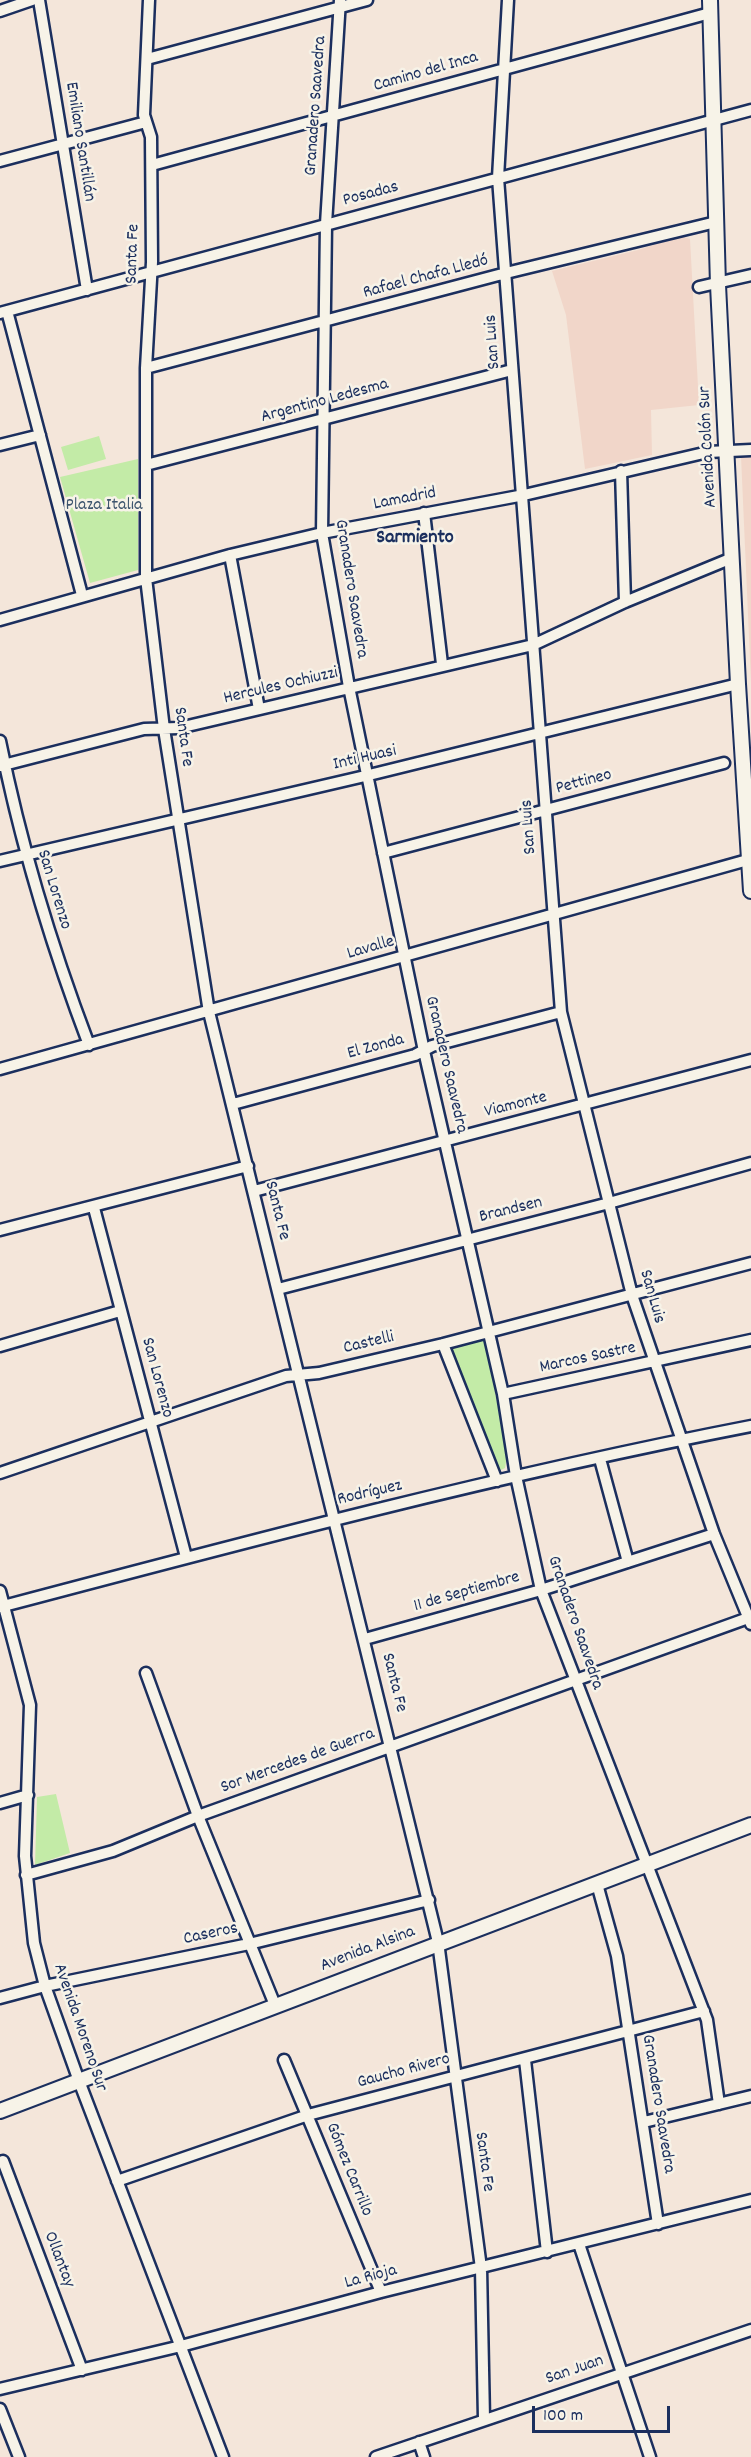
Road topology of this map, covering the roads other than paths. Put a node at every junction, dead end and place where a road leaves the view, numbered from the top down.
1 (32, 0) edge
2 (39, 0) edge
3 (149, 0) edge
4 (367, 0) edge
5 (508, 0) edge
6 (340, 4) edge
7 (710, 7) edge
8 (0, 11) edge
9 (147, 59) junction
10 (503, 68) junction
11 (751, 110) edge
12 (332, 117) junction
13 (715, 119) junction
14 (146, 122) junction
15 (62, 143) junction
16 (0, 160) edge
17 (152, 165) junction
18 (498, 178) junction
19 (716, 222) junction
20 (326, 224) junction
21 (506, 273) junction
22 (152, 274) junction
23 (751, 275) edge
24 (718, 285) junction
25 (699, 287) dead end
26 (87, 290) junction
27 (3, 312) edge
28 (323, 323) junction
29 (146, 368) junction
30 (512, 370) junction
31 (323, 421) junction
32 (40, 435) junction
33 (0, 446) edge
34 (728, 450) junction
35 (751, 450) edge
36 (146, 465) junction
37 (621, 471) junction
38 (524, 495) junction
39 (424, 513) junction
40 (321, 532) junction
41 (230, 555) junction
42 (732, 558) junction
43 (146, 578) junction
44 (82, 595) junction
45 (625, 602) junction
46 (0, 620) edge
47 (533, 645) junction
48 (442, 664) junction
49 (738, 684) junction
50 (349, 687) junction
51 (259, 709) junction
52 (164, 729) junction
53 (540, 733) junction
54 (0, 741) edge
55 (724, 764) dead end
56 (2, 765) edge
57 (365, 776) junction
58 (545, 811) junction
59 (177, 820) junction
60 (383, 853) junction
61 (25, 855) junction
62 (750, 860) edge
63 (0, 861) edge
64 (751, 891) edge
65 (553, 915) junction
66 (405, 957) junction
67 (209, 1012) junction
68 (561, 1012) junction
69 (89, 1045) junction
70 (424, 1051) junction
71 (751, 1060) edge
72 (0, 1069) edge
73 (233, 1104) junction
74 (584, 1105) junction
75 (445, 1141) junction
76 (751, 1163) edge
77 (248, 1166) junction
78 (254, 1191) junction
79 (609, 1203) junction
80 (94, 1208) junction
81 (0, 1230) edge
82 (468, 1239) junction
83 (751, 1263) edge
84 (278, 1289) junction
85 (632, 1295) junction
86 (120, 1311) junction
87 (488, 1332) junction
88 (751, 1340) edge
89 (443, 1344) junction
90 (0, 1346) edge
91 (654, 1361) junction
92 (299, 1375) junction
93 (503, 1394) junction
94 (151, 1421) junction
95 (751, 1426) edge
96 (681, 1440) junction
97 (600, 1459) junction
98 (0, 1473) edge
99 (516, 1476) junction
100 (497, 1481) junction
101 (335, 1520) junction
102 (714, 1534) junction
103 (186, 1557) junction
104 (628, 1562) junction
105 (0, 1590) edge
106 (541, 1590) junction
107 (2, 1606) edge
108 (750, 1619) edge
109 (365, 1639) junction
110 (146, 1673) dead end
111 (576, 1680) junction
112 (391, 1746) junction
113 (28, 1795) junction
114 (0, 1803) edge
115 (198, 1816) junction
116 (751, 1825) edge
117 (649, 1864) junction
118 (26, 1875) junction
119 (597, 1884) junction
120 (429, 1900) junction
121 (438, 1942) junction
122 (249, 1944) junction
123 (45, 1986) junction
124 (0, 1998) edge
125 (275, 2005) junction
126 (704, 2011) junction
127 (629, 2031) junction
128 (284, 2060) dead end
129 (525, 2060) junction
130 (455, 2075) junction
131 (79, 2081) junction
132 (751, 2096) edge
133 (719, 2104) junction
134 (0, 2111) edge
135 (308, 2115) junction
136 (644, 2122) junction
137 (3, 2161) dead end
138 (117, 2181) junction
139 (751, 2200) edge
140 (658, 2224) junction
141 (579, 2244) junction
142 (547, 2252) junction
143 (481, 2268) junction
144 (381, 2292) junction
145 (751, 2330) edge
146 (181, 2346) junction
147 (82, 2370) junction
148 (621, 2373) junction
149 (0, 2389) edge
150 (0, 2409) edge
151 (484, 2419) junction
152 (419, 2442) junction
153 (19, 2457) edge
154 (223, 2457) edge
155 (376, 2457) edge
156 (424, 2457) edge
157 (650, 2457) edge

1 - 8 street
2 - 15 street, Emiliano Santillán
3 - 9 street, Santa Fe
4 - 6 street
5 - 10 street, San Luis
6 - 9 street
6 - 12 street, Granadero Saavedra
7 - 10 street, Camino del Inca
7 - 13 main road, Avenida Colón Sur
9 - 14 street, Santa Fe
10 - 12 street, Camino del Inca
10 - 18 street, San Luis
11 - 13 street, Posadas
12 - 17 street, Camino del Inca
12 - 20 street, Granadero Saavedra
13 - 18 street, Posadas
13 - 19 main road, Avenida Colón Sur
14 - 15 street
14 - 17 street, Santa Fe
15 - 16 street
15 - 26 street, Emiliano Santillán
17 - 22 street, Santa Fe
18 - 20 street, Posadas
18 - 21 street, San Luis
19 - 21 street, Rafael Chafa Lledó
19 - 24 main road, Avenida Colón Sur
20 - 22 street, Posadas
20 - 28 street, Granadero Saavedra
21 - 28 street, Rafael Chafa Lledó
21 - 30 street, San Luis
22 - 26 street, Posadas
22 - 29 street, Santa Fe
23 - 24 street
24 - 25 street
24 - 34 main road, Avenida Colón Sur
26 - 27 street, Posadas
27 - 32 street
28 - 29 street, Rafael Chafa Lledó
28 - 31 street, Granadero Saavedra
29 - 36 street, Santa Fe
30 - 31 street, Argentino Ledesma
30 - 38 street, San Luis
31 - 36 street, Argentino Ledesma
31 - 40 street, Granadero Saavedra
32 - 33 street
32 - 44 street
34 - 35 street, Lamadrid
34 - 37 street, Lamadrid
34 - 42 main road, Avenida Colón Sur
36 - 43 street, Santa Fe
37 - 38 street, Lamadrid
37 - 45 street
38 - 39 street, Lamadrid
38 - 47 street, San Luis
39 - 40 street, Lamadrid
39 - 48 street
40 - 41 street, Lamadrid
40 - 50 street, Granadero Saavedra
41 - 43 street, Lamadrid
41 - 51 street
42 - 45 street, Hercules Ochiuzzi
42 - 49 main road, Avenida Colón Sur
43 - 44 street, Lamadrid
43 - 52 street, Santa Fe
44 - 46 street, Lamadrid
45 - 47 street, Hercules Ochiuzzi
47 - 48 street, Hercules Ochiuzzi
47 - 53 street, San Luis
48 - 50 street, Hercules Ochiuzzi
49 - 53 street, Inti Huasi
49 - 62 main road, Avenida Colón Sur
50 - 51 street, Hercules Ochiuzzi
50 - 57 street, Granadero Saavedra
51 - 52 street, Hercules Ochiuzzi
52 - 56 street, Hercules Ochiuzzi
52 - 59 street, Santa Fe
53 - 57 street, Inti Huasi
53 - 58 street, San Luis
54 - 56 street, San Lorenzo
55 - 58 street, Pettineo
56 - 61 street, San Lorenzo
57 - 59 street, Inti Huasi
57 - 60 street, Granadero Saavedra
58 - 60 street, Pettineo
58 - 65 street, San Luis
59 - 61 street, Inti Huasi
59 - 67 street, Santa Fe
60 - 66 street, Granadero Saavedra
61 - 63 street, Inti Huasi
61 - 69 street, San Lorenzo
62 - 64 main road, Avenida Colón Sur
62 - 65 street, Lavalle
65 - 66 street, Lavalle
65 - 68 street, San Luis
66 - 67 street, Lavalle
66 - 70 street, Granadero Saavedra
67 - 69 street, Lavalle
67 - 73 street, Santa Fe
68 - 70 street, El Zonda
68 - 74 street, San Luis
69 - 72 street, Lavalle
70 - 73 street, El Zonda
70 - 75 street, Granadero Saavedra
71 - 74 street, Viamonte
73 - 77 street, Santa Fe
74 - 75 street, Viamonte
74 - 79 street, San Luis
75 - 78 street, Viamonte
75 - 82 street, Granadero Saavedra
76 - 79 street, Brandsen
77 - 78 street, Santa Fe
77 - 80 street
78 - 84 street, Santa Fe
79 - 82 street, Brandsen
79 - 85 street, San Luis
80 - 81 street
80 - 86 street, San Lorenzo
82 - 84 street, Brandsen
82 - 87 street, Granadero Saavedra
83 - 85 street, Castelli
84 - 92 street, Santa Fe
85 - 87 street, Castelli
85 - 91 street, San Luis
86 - 90 street
86 - 94 street, San Lorenzo
87 - 89 street, Castelli
87 - 93 street, Granadero Saavedra
88 - 91 street, Marcos Sastre
89 - 92 street, Castelli
89 - 100 street
91 - 93 street, Marcos Sastre
91 - 96 street, San Luis
92 - 94 street, Castelli
92 - 101 street, Santa Fe
93 - 99 street, Granadero Saavedra
94 - 98 street, Castelli
94 - 103 street, San Lorenzo
95 - 96 street, Rodríguez
96 - 97 street, Rodríguez
96 - 102 street, San Luis
97 - 99 street, Rodríguez
97 - 104 street
99 - 100 street, Rodríguez
99 - 106 street, Granadero Saavedra
100 - 101 street, Rodríguez
101 - 103 street, Rodríguez
101 - 109 street, Santa Fe
102 - 104 street, 11 de Septiembre
102 - 108 street, San Luis
103 - 107 street, Rodríguez
104 - 106 street, 11 de Septiembre
105 - 107 street, Avenida Moreno Sur
106 - 109 street, 11 de Septiembre
106 - 111 street, Granadero Saavedra
107 - 113 street, Avenida Moreno Sur
108 - 111 street, Sor Mercedes de Guerra
109 - 112 street, Santa Fe
110 - 115 street
111 - 112 street, Sor Mercedes de Guerra
111 - 117 street, Granadero Saavedra
112 - 115 street, Sor Mercedes de Guerra
112 - 120 street, Santa Fe
113 - 114 street
113 - 118 street, Avenida Moreno Sur
115 - 118 street, Sor Mercedes de Guerra
115 - 122 street
116 - 117 main road, Avenida Alsina
117 - 119 main road, Avenida Alsina
117 - 126 street, Granadero Saavedra
118 - 123 street, Avenida Moreno Sur
119 - 121 main road, Avenida Alsina
119 - 127 street, Granadero Saavedra
120 - 121 street, Santa Fe
120 - 122 street, Caseros
121 - 125 main road, Avenida Alsina
121 - 130 street, Santa Fe
122 - 123 street, Caseros
122 - 125 street
123 - 124 street, Caseros
123 - 131 street, Avenida Moreno Sur
125 - 131 main road, Avenida Alsina
126 - 127 street, Gaucho Rivero
126 - 133 street, Granadero Saavedra
127 - 129 street, Gaucho Rivero
127 - 136 street, Granadero Saavedra
128 - 135 street, Gómez Carrillo
129 - 130 street, Gaucho Rivero
129 - 142 street
130 - 135 street, Gaucho Rivero
130 - 143 street, Santa Fe
131 - 134 main road, Avenida Alsina
131 - 138 street, Avenida Moreno Sur
132 - 133 street
133 - 136 street
135 - 138 street, Gaucho Rivero
135 - 144 street, Gómez Carrillo
136 - 140 street, Granadero Saavedra
137 - 147 street, Ollantay
138 - 146 street, Avenida Moreno Sur
139 - 140 street, La Rioja
140 - 141 street, La Rioja
141 - 142 street, La Rioja
141 - 148 street
142 - 143 street, La Rioja
143 - 144 street, La Rioja
143 - 151 street, Santa Fe
144 - 146 street, La Rioja
145 - 148 street, San Juan
146 - 147 street, La Rioja
146 - 154 street, Avenida Moreno Sur
147 - 149 street, La Rioja
148 - 151 street, San Juan
148 - 157 street
150 - 153 street
151 - 152 street, San Juan
152 - 155 street, San Juan
152 - 156 street

